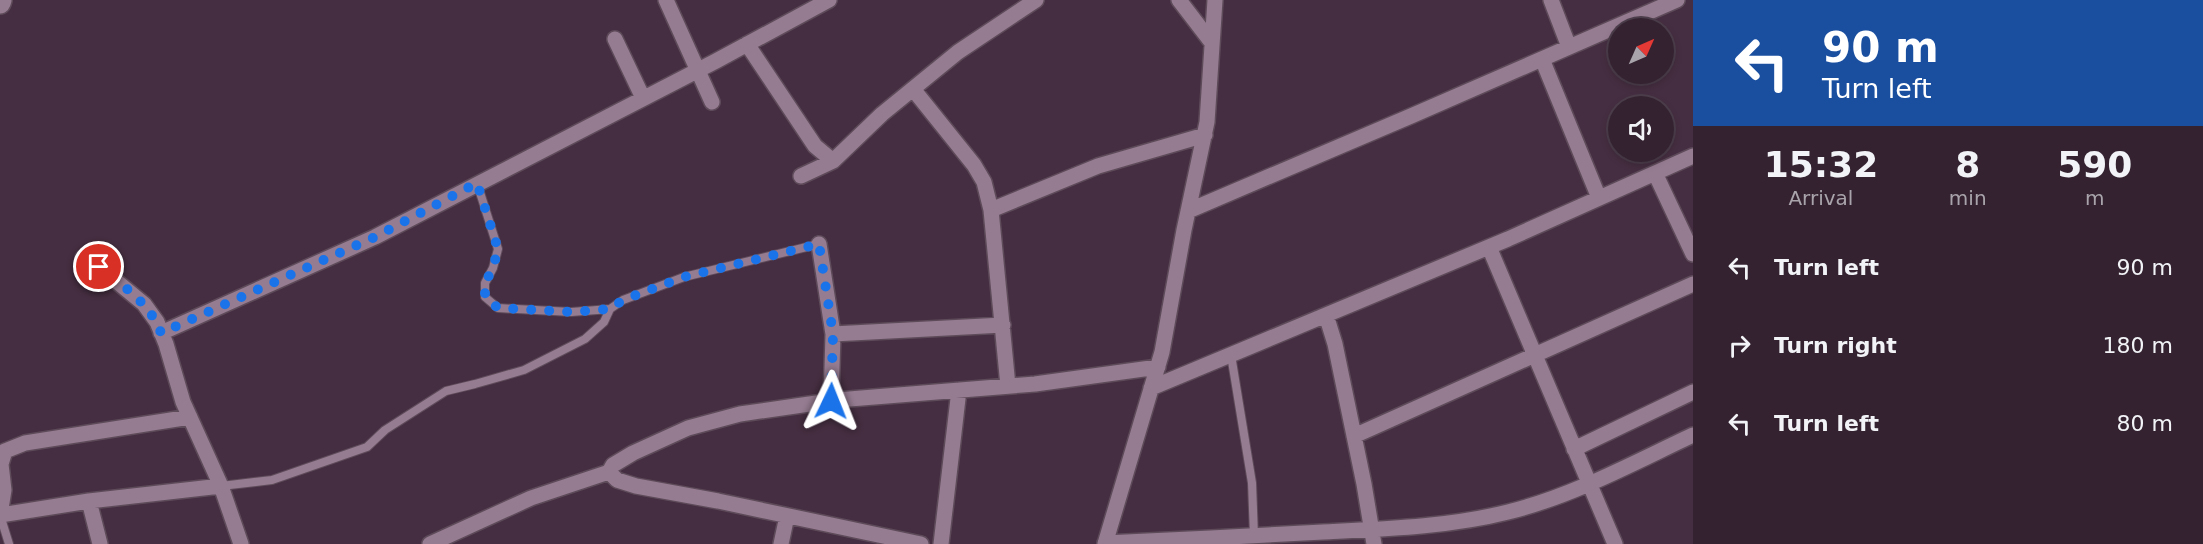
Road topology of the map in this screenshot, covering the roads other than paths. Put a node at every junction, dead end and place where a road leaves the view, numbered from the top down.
1 (666, 0) edge
2 (829, 0) edge
3 (1036, 0) edge
4 (1179, 0) edge
5 (1215, 0) edge
6 (1551, 0) edge
7 (1677, 0) edge
8 (615, 39) dead end
9 (1212, 43) junction
10 (747, 44) junction
11 (1569, 47) junction
12 (1542, 59) junction
13 (697, 71) junction
14 (913, 89) junction
15 (643, 98) junction
16 (711, 102) dead end
17 (1205, 135) junction
18 (1693, 156) edge
19 (834, 161) junction
20 (1655, 172) junction
21 (801, 176) dead end
22 (477, 183) junction
23 (1599, 198) junction
24 (991, 210) junction
25 (1188, 211) junction
26 (819, 244) joint
27 (1489, 247) junction
28 (1693, 254) edge
29 (83, 258) dead end
30 (1693, 284) edge
31 (610, 309) junction
32 (1326, 315) junction
33 (1003, 326) junction
34 (161, 333) junction
35 (833, 334) junction
36 (1231, 355) junction
37 (1534, 355) junction
38 (1158, 367) junction
39 (1008, 386) junction
40 (1151, 388) junction
41 (959, 390) junction
42 (1693, 392) edge
43 (831, 401) junction
44 (190, 417) junction
45 (1693, 435) edge
46 (1354, 436) junction
47 (1574, 449) junction
48 (609, 472) junction
49 (1589, 483) junction
50 (221, 486) junction
51 (88, 501) junction
52 (0, 515) edge
53 (787, 516) junction
54 (1254, 536) junction
55 (1373, 537) edge
56 (9, 544) edge
57 (100, 544) edge
58 (241, 544) edge
59 (430, 544) edge
60 (781, 544) edge
61 (921, 544) edge
62 (941, 544) edge
63 (1105, 544) edge
64 (1615, 544) edge

1 - 13 street
2 - 10 street
3 - 14 street
4 - 9 street
5 - 9 street
6 - 11 street
7 - 11 street
8 - 15 street
9 - 17 street
10 - 13 street
10 - 19 street
11 - 12 street
12 - 23 street
12 - 25 street
13 - 15 street
13 - 16 street
14 - 19 street
14 - 24 street
15 - 22 street
17 - 24 street
17 - 25 street
18 - 20 street
19 - 21 street
20 - 23 street
20 - 28 street
22 - 31 lane
22 - 34 street
23 - 27 street
24 - 33 street
25 - 38 street
26 - 31 lane
26 - 35 street
27 - 32 street
27 - 37 street
29 - 34 street
30 - 37 street
31 - 50 lane
32 - 36 street
32 - 46 street
33 - 35 street
33 - 39 street
34 - 44 street
35 - 43 street
36 - 40 street
36 - 54 lane
37 - 46 street
37 - 47 street
38 - 39 street
38 - 40 street
39 - 41 street
40 - 63 street
41 - 43 street
41 - 62 street
42 - 47 street
43 - 48 street
44 - 50 street
44 - 52 street
45 - 49 street
46 - 55 street
47 - 49 street
48 - 53 street
48 - 59 street
49 - 55 street
49 - 64 street
50 - 51 street
50 - 58 street
51 - 52 street
51 - 57 street
52 - 56 lane
53 - 60 street
53 - 61 street
54 - 55 street
54 - 63 street

